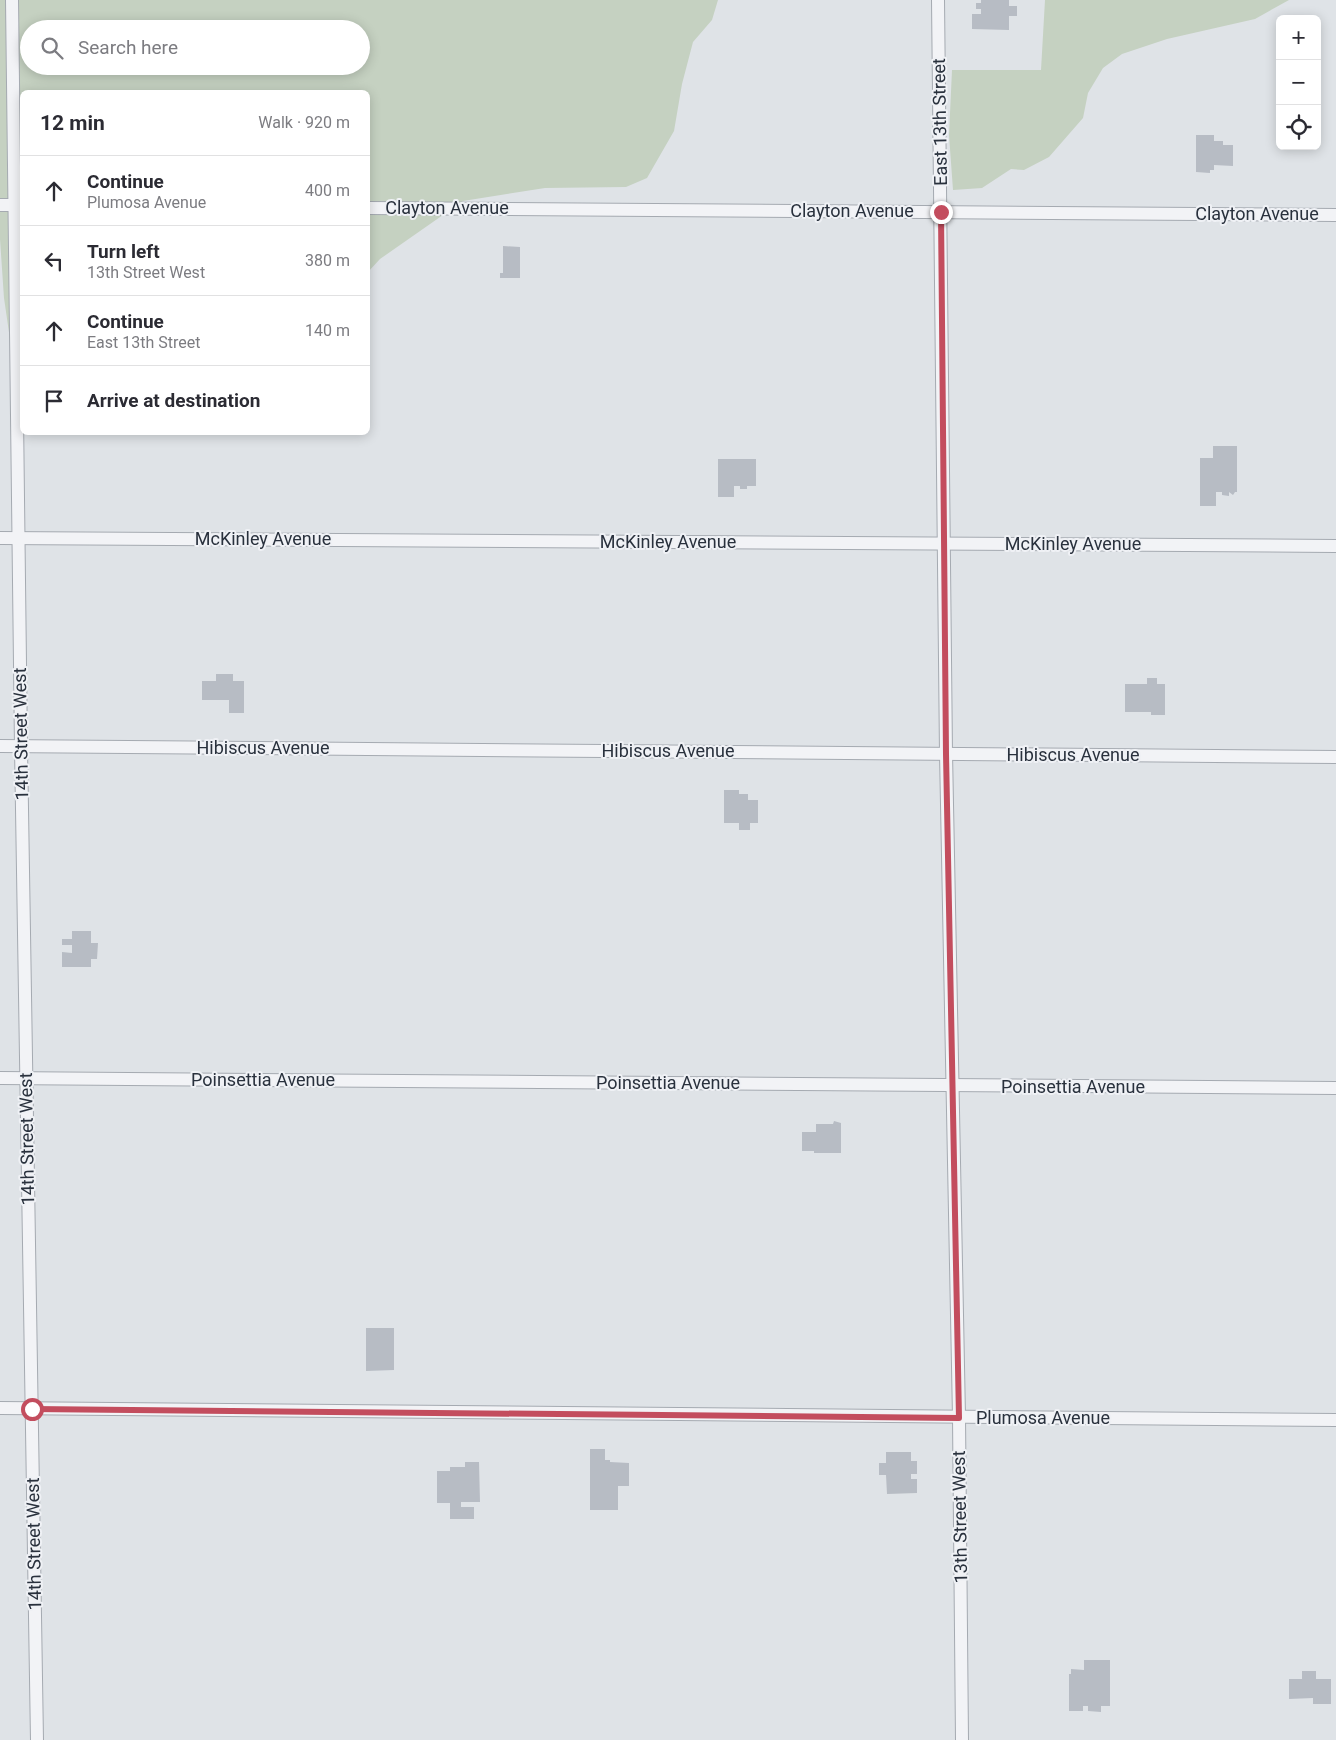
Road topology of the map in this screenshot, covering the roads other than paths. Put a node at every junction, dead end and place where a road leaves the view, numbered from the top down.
1 (12, 0) edge
2 (938, 0) edge
3 (0, 205) edge
4 (18, 205) edge
5 (370, 208) edge
6 (941, 212) junction
7 (1336, 215) edge
8 (0, 538) edge
9 (18, 538) junction
10 (945, 543) junction
11 (1336, 546) edge
12 (0, 746) edge
13 (21, 746) junction
14 (946, 754) junction
15 (1336, 757) edge
16 (0, 1078) edge
17 (26, 1078) junction
18 (952, 1086) junction
19 (1336, 1088) edge
20 (0, 1408) edge
21 (32, 1409) junction
22 (959, 1418) junction
23 (1336, 1420) edge
24 (38, 1740) edge
25 (962, 1740) edge

1 - 4 street, 14th Street West
2 - 6 street, East 13th Street
3 - 4 street
4 - 9 street, 14th Street West
5 - 6 street, Clayton Avenue
6 - 7 street, Clayton Avenue
6 - 10 street, East 13th Street
8 - 9 street, McKinley Avenue
9 - 10 street, McKinley Avenue
9 - 13 street, 14th Street West
10 - 11 street, McKinley Avenue
10 - 14 street, 13th Street West
12 - 13 street, Hibiscus Avenue
13 - 14 street, Hibiscus Avenue
13 - 17 street, 14th Street West
14 - 15 street, Hibiscus Avenue
14 - 18 street, 13th Street West
16 - 17 street, Poinsettia Avenue
17 - 18 street, Poinsettia Avenue
17 - 21 street, 14th Street West
18 - 19 street, Poinsettia Avenue
18 - 22 street, 13th Street West
20 - 21 street, Plumosa Avenue
21 - 22 street, Plumosa Avenue
21 - 24 street, 14th Street West
22 - 23 street, Plumosa Avenue
22 - 25 street, 13th Street West

